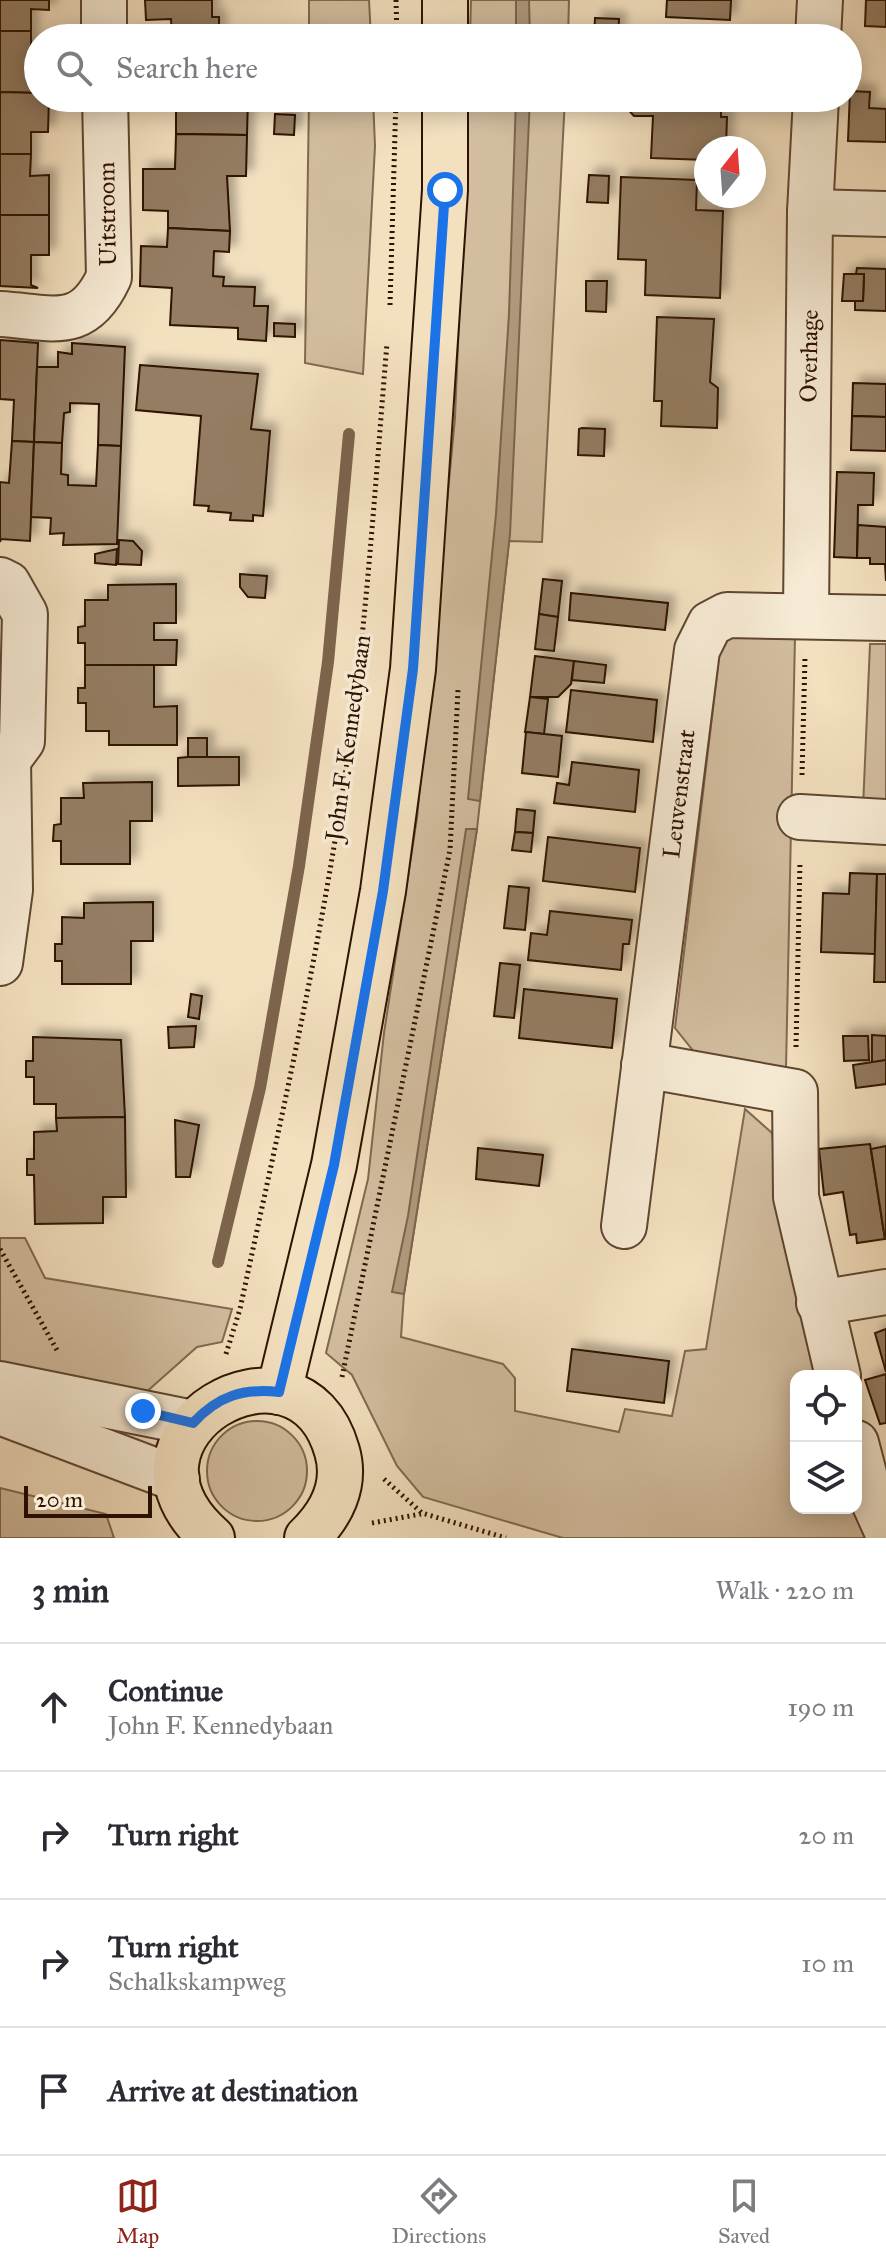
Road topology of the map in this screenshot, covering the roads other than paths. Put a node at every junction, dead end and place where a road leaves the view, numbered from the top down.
1 (104, 0) edge
2 (820, 0) edge
3 (104, 24) edge
4 (819, 24) edge
5 (105, 112) edge
6 (445, 112) edge
7 (815, 112) edge
8 (810, 212) junction
9 (886, 214) edge
10 (0, 314) edge
11 (4, 582) edge
12 (806, 614) junction
13 (886, 618) edge
14 (800, 817) road end
15 (886, 822) edge
16 (0, 963) edge
17 (644, 1065) junction
18 (624, 1226) dead end
19 (886, 1292) edge
20 (819, 1303) junction
21 (836, 1370) edge
22 (0, 1384) edge
23 (279, 1392) junction
24 (0, 1412) edge
25 (193, 1423) junction
26 (862, 1466) edge
27 (177, 1479) junction
28 (886, 1529) edge
29 (212, 1538) edge
30 (307, 1538) edge

1 - 3 street
2 - 4 street
5 - 10 street, Uitstroom
6 - 23 main road
7 - 8 street, Overhage
8 - 9 street
8 - 12 street, Overhage
11 - 16 street
12 - 13 street, Leuvenstraat
12 - 17 street, Leuvenstraat
14 - 15 street
17 - 18 street, Leuvenstraat
17 - 20 street
19 - 20 street
20 - 21 street
22 - 25 street
23 - 25 main road
23 - 30 main road
24 - 27 street
25 - 27 main road
26 - 28 street
27 - 29 main road

